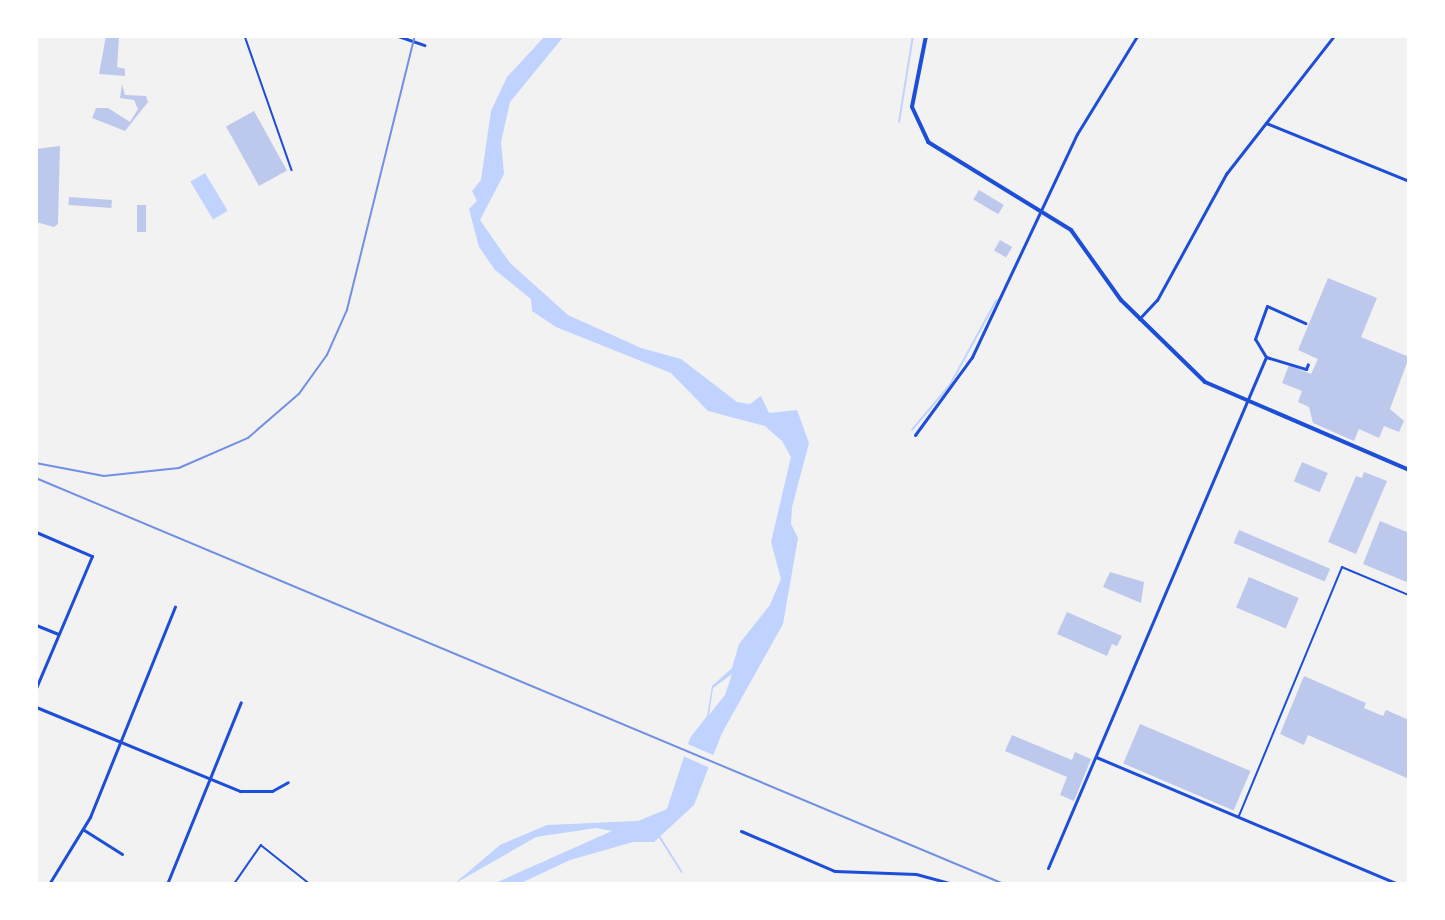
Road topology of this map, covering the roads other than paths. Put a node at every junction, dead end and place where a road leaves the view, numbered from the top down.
1 (245, 36) edge
2 (398, 36) edge
3 (926, 36) edge
4 (1137, 36) edge
5 (1334, 36) edge
6 (424, 45) dead end
7 (1266, 122) junction
8 (292, 170) dead end
9 (1409, 181) edge
10 (1041, 210) junction
11 (1139, 319) junction
12 (1305, 323) dead end
13 (1266, 357) junction
14 (1308, 364) dead end
15 (1248, 402) junction
16 (915, 435) dead end
17 (1409, 470) edge
18 (36, 532) edge
19 (1409, 595) edge
20 (175, 607) dead end
21 (36, 625) edge
22 (58, 634) junction
23 (36, 688) edge
24 (241, 702) dead end
25 (36, 707) edge
26 (120, 743) junction
27 (1095, 757) junction
28 (209, 779) junction
29 (288, 782) dead end
30 (1239, 817) junction
31 (84, 830) junction
32 (741, 831) dead end
33 (122, 854) dead end
34 (1048, 868) dead end
35 (51, 883) edge
36 (167, 884) edge
37 (234, 884) edge
38 (310, 884) edge
39 (953, 884) edge
40 (1398, 884) edge

1 - 8 lane
2 - 6 street
3 - 10 street
4 - 10 street
5 - 7 street
7 - 9 street
7 - 11 street
10 - 11 street
10 - 16 street
11 - 15 street
12 - 13 street
13 - 14 street
13 - 15 street
15 - 17 street
15 - 27 street
18 - 22 street
19 - 30 lane
20 - 26 street
21 - 22 street
22 - 23 street
24 - 28 street
25 - 26 street
26 - 28 street
26 - 31 street
27 - 30 street
27 - 34 street
28 - 29 street
28 - 36 street
30 - 40 street
31 - 33 street
31 - 35 street
32 - 39 street
37 - 38 lane

